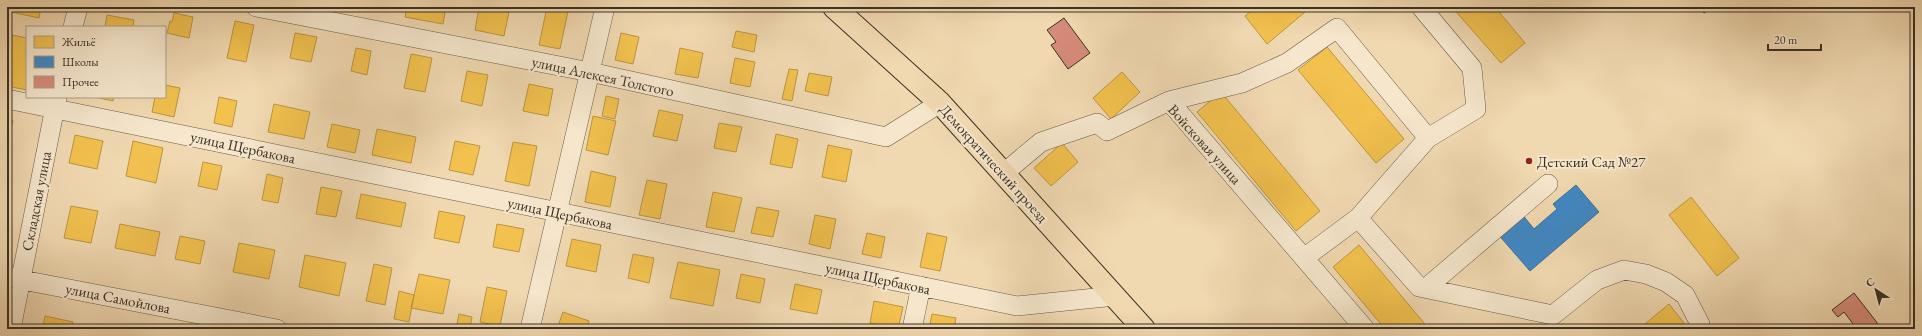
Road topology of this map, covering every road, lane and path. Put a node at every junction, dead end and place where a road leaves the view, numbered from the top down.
1 (78, 7) edge
2 (256, 7) edge
3 (605, 7) edge
4 (834, 7) edge
5 (1421, 7) edge
6 (73, 26) edge
7 (590, 72) junction
8 (7, 99) edge
9 (1169, 100) junction
10 (56, 103) edge
11 (940, 104) junction
12 (1428, 138) junction
13 (1004, 173) junction
14 (1548, 184) dead end
15 (557, 212) junction
16 (1358, 218) junction
17 (1304, 258) junction
18 (14, 278) edge
19 (920, 286) junction
20 (1426, 288) junction
21 (1115, 296) junction
22 (11, 329) edge
23 (277, 329) edge
24 (530, 329) edge
25 (912, 329) edge
26 (1144, 329) edge
27 (1365, 329) edge
28 (1700, 329) edge

1 - 6 street
2 - 7 street, улица Алексея Толстого
3 - 7 street
4 - 11 main road, Демократический проезд
5 - 12 street
7 - 11 street, улица Алексея Толстого
7 - 15 street
8 - 10 street, улица Щербакова
9 - 12 street
9 - 13 street, Войсковая улица
9 - 17 street, Войсковая улица
10 - 15 street, улица Щербакова
10 - 18 street, Складская улица
11 - 13 main road, Демократический проезд
12 - 16 street
13 - 21 main road, Демократический проезд
14 - 20 street
15 - 19 street, улица Щербакова
15 - 24 street
16 - 17 street
16 - 20 street
17 - 27 street, Войсковая улица
18 - 22 street, Складская улица
18 - 23 street, улица Самойлова
19 - 21 street, улица Щербакова
19 - 25 street
20 - 28 street
21 - 26 main road, Демократический проезд

